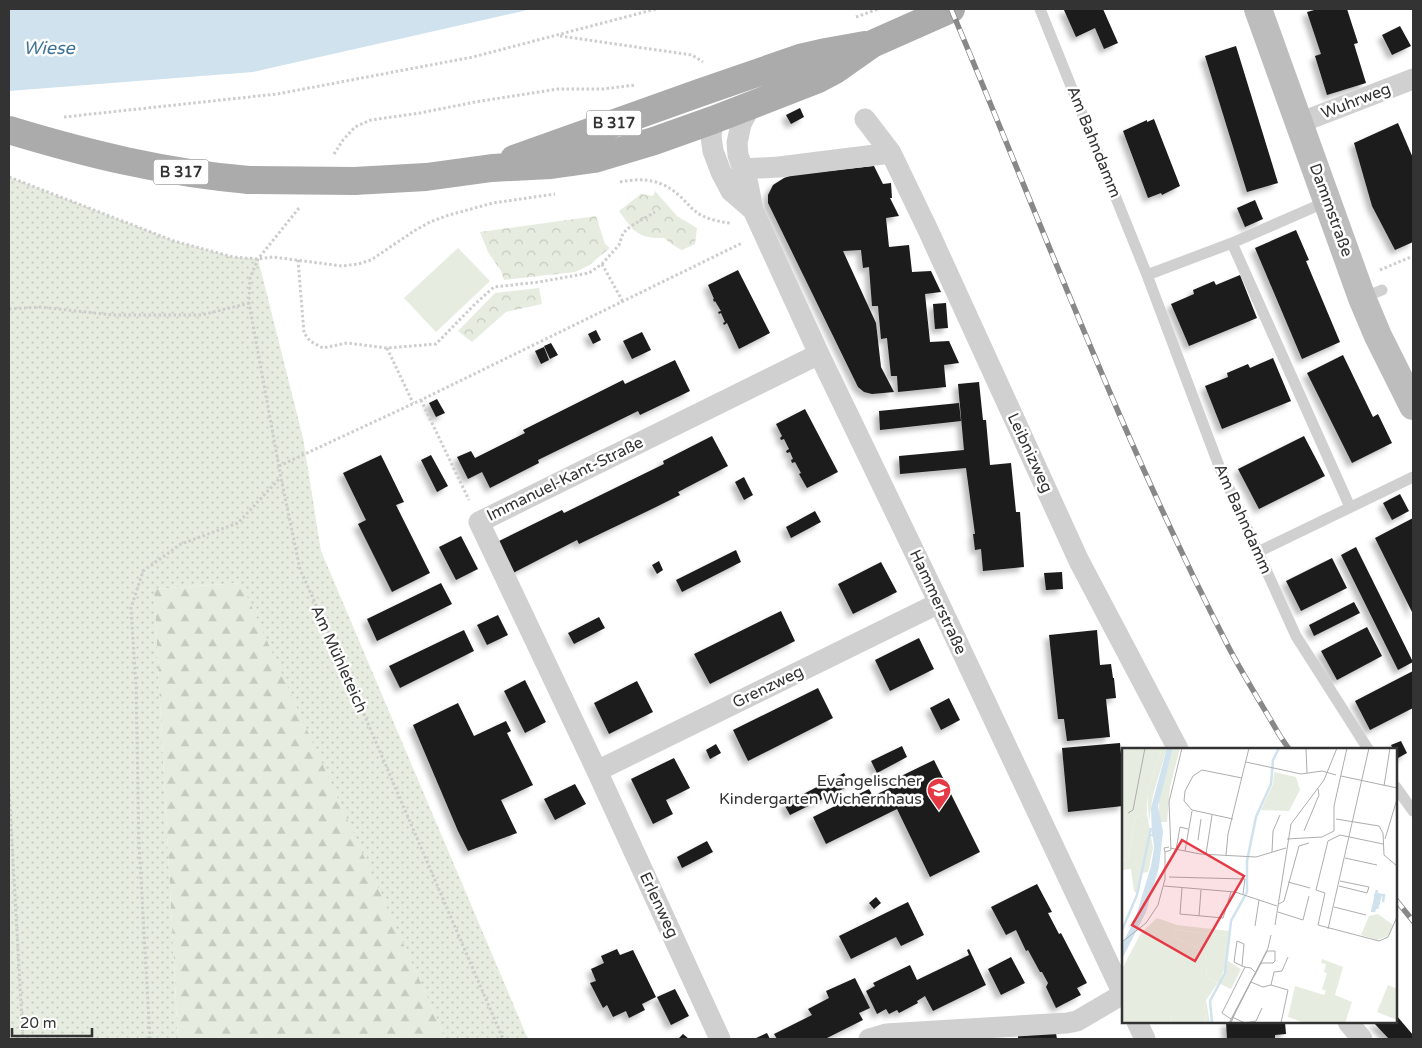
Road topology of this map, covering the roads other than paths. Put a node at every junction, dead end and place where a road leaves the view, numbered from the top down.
1 (951, 9) edge
2 (1040, 9) edge
3 (1258, 9) edge
4 (872, 44) junction
5 (1413, 79) edge
6 (736, 81) junction
7 (750, 107) junction
8 (865, 119) dead end
9 (713, 120) junction
10 (1299, 123) junction
11 (9, 130) edge
12 (891, 153) junction
13 (492, 168) junction
14 (742, 169) junction
15 (1328, 202) junction
16 (759, 223) junction
17 (1232, 243) junction
18 (1147, 275) junction
19 (819, 354) junction
20 (1413, 406) edge
21 (1413, 477) edge
22 (1350, 507) junction
23 (1258, 552) junction
24 (939, 603) junction
25 (1177, 748) edge
26 (1367, 748) edge
27 (597, 771) junction
28 (1397, 788) edge
29 (1413, 811) edge
30 (1122, 992) edge
31 (1122, 995) edge
32 (1137, 1023) edge
33 (1349, 1023) edge
34 (720, 1039) edge
35 (869, 1039) edge
36 (1145, 1039) edge
37 (1362, 1039) edge

1 - 4 main road, B 317
2 - 18 lane, Am Bahndamm
3 - 10 main road, Dammstraße
4 - 6 main road, B 317
4 - 7 main road, B 317
5 - 10 street, Wuhrweg
6 - 9 main road
6 - 13 main road, B 317
7 - 9 main road, B 317
7 - 14 street, Hammerstraße
8 - 12 street, Leibnizweg
9 - 13 main road, B 317
9 - 16 street, Hammerstraße
10 - 15 main road, Dammstraße
11 - 13 main road, B 317, bridge
12 - 14 street
12 - 25 street, Leibnizweg
14 - 16 street, Hammerstraße
15 - 17 lane
15 - 20 main road, Dammstraße
16 - 19 street, Hammerstraße
17 - 18 lane
17 - 22 lane
18 - 23 lane, Am Bahndamm
19 - 24 street, Hammerstraße
19 - 27 street, Immanuel-Kant-Straße
21 - 22 lane
22 - 23 lane
23 - 26 lane, Am Bahndamm
24 - 27 street, Grenzweg
24 - 30 street, Hammerstraße
27 - 34 street, Erlenweg
28 - 29 lane
31 - 35 street
32 - 36 street
33 - 37 street

